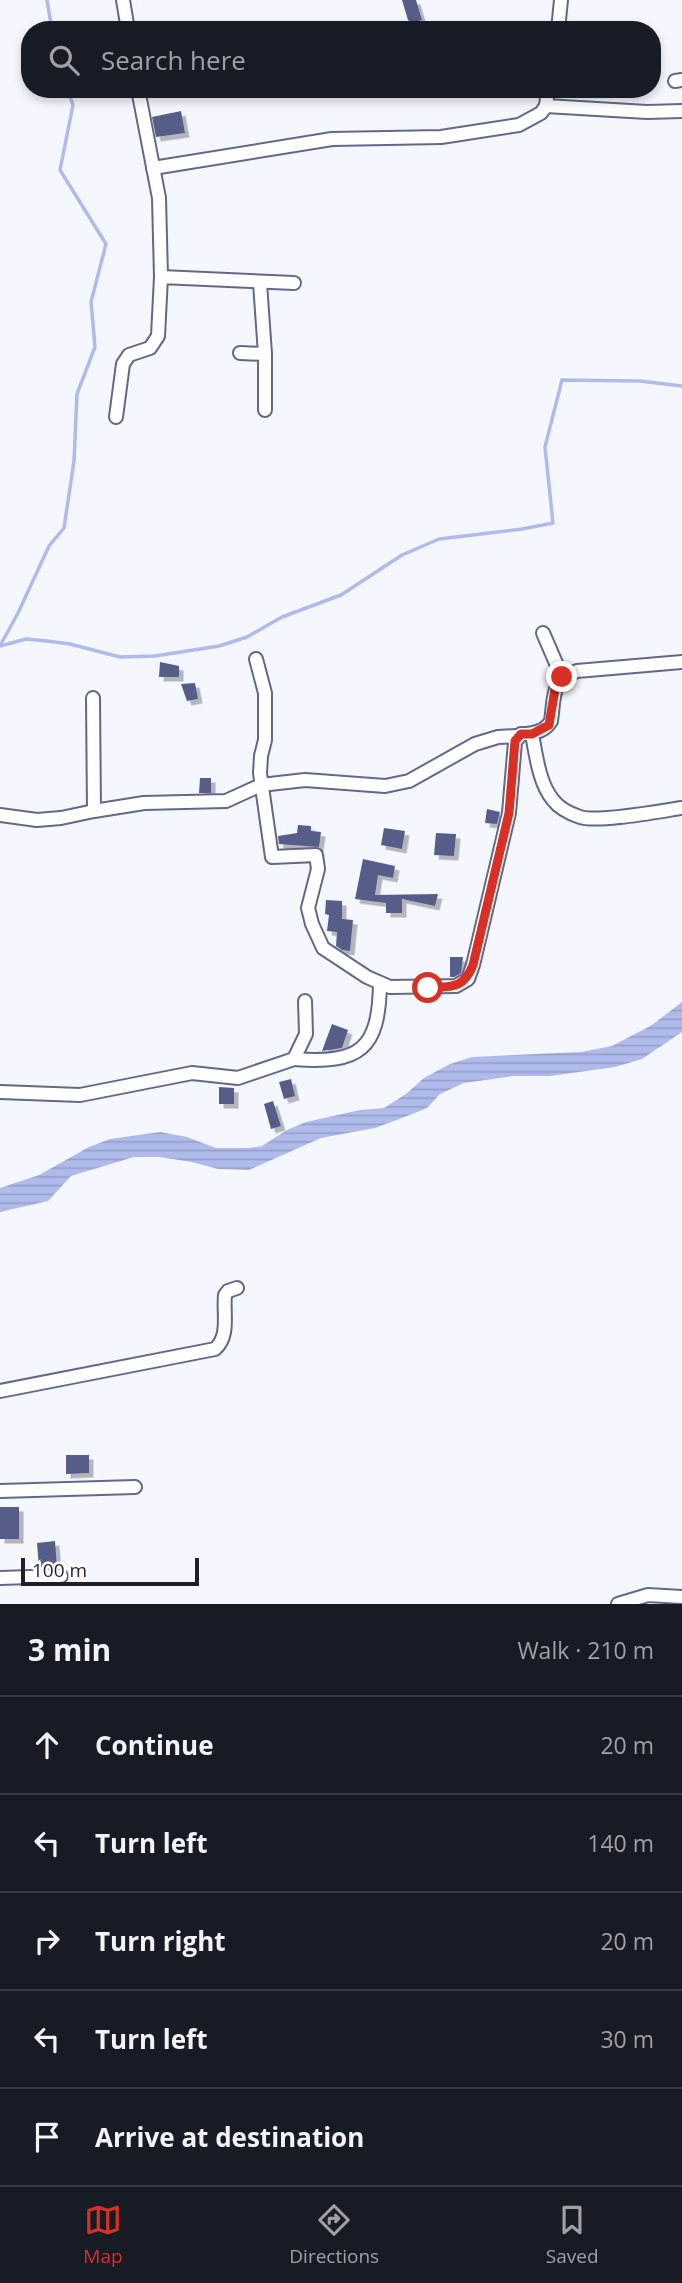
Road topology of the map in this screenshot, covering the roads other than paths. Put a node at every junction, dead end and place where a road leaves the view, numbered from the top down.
1 (123, 0) edge
2 (561, 0) edge
3 (126, 21) edge
4 (559, 21) edge
5 (140, 98) edge
6 (546, 98) edge
7 (545, 106) junction
8 (682, 111) edge
9 (153, 169) junction
10 (161, 277) junction
11 (260, 283) junction
12 (294, 283) dead end
13 (240, 353) dead end
14 (265, 354) junction
15 (265, 410) dead end
16 (116, 417) dead end
17 (543, 633) dead end
18 (256, 659) dead end
19 (682, 662) edge
20 (562, 677) junction
21 (93, 698) dead end
22 (532, 734) junction
23 (517, 736) junction
24 (261, 785) junction
25 (682, 808) edge
26 (94, 811) junction
27 (0, 815) edge
28 (380, 982) junction
29 (305, 1001) dead end
30 (294, 1059) junction
31 (0, 1092) edge
32 (237, 1288) dead end
33 (0, 1391) edge
34 (135, 1487) dead end
35 (0, 1491) edge
36 (61, 1576) dead end
37 (0, 1578) edge
38 (682, 1597) edge
39 (618, 1604) edge

1 - 3 street
2 - 4 street
5 - 9 street
6 - 7 street
7 - 8 street
7 - 9 street
9 - 10 street
10 - 11 street
10 - 16 street
11 - 12 street
11 - 14 street
13 - 14 street
14 - 15 street
17 - 20 street
18 - 24 street
19 - 20 street
20 - 22 street
21 - 26 street
22 - 23 street
22 - 25 street
23 - 24 street
23 - 28 street
24 - 26 street
24 - 28 street
26 - 27 street
28 - 30 street
29 - 30 street
30 - 31 street
32 - 33 street
34 - 35 street
36 - 37 street
38 - 39 street

